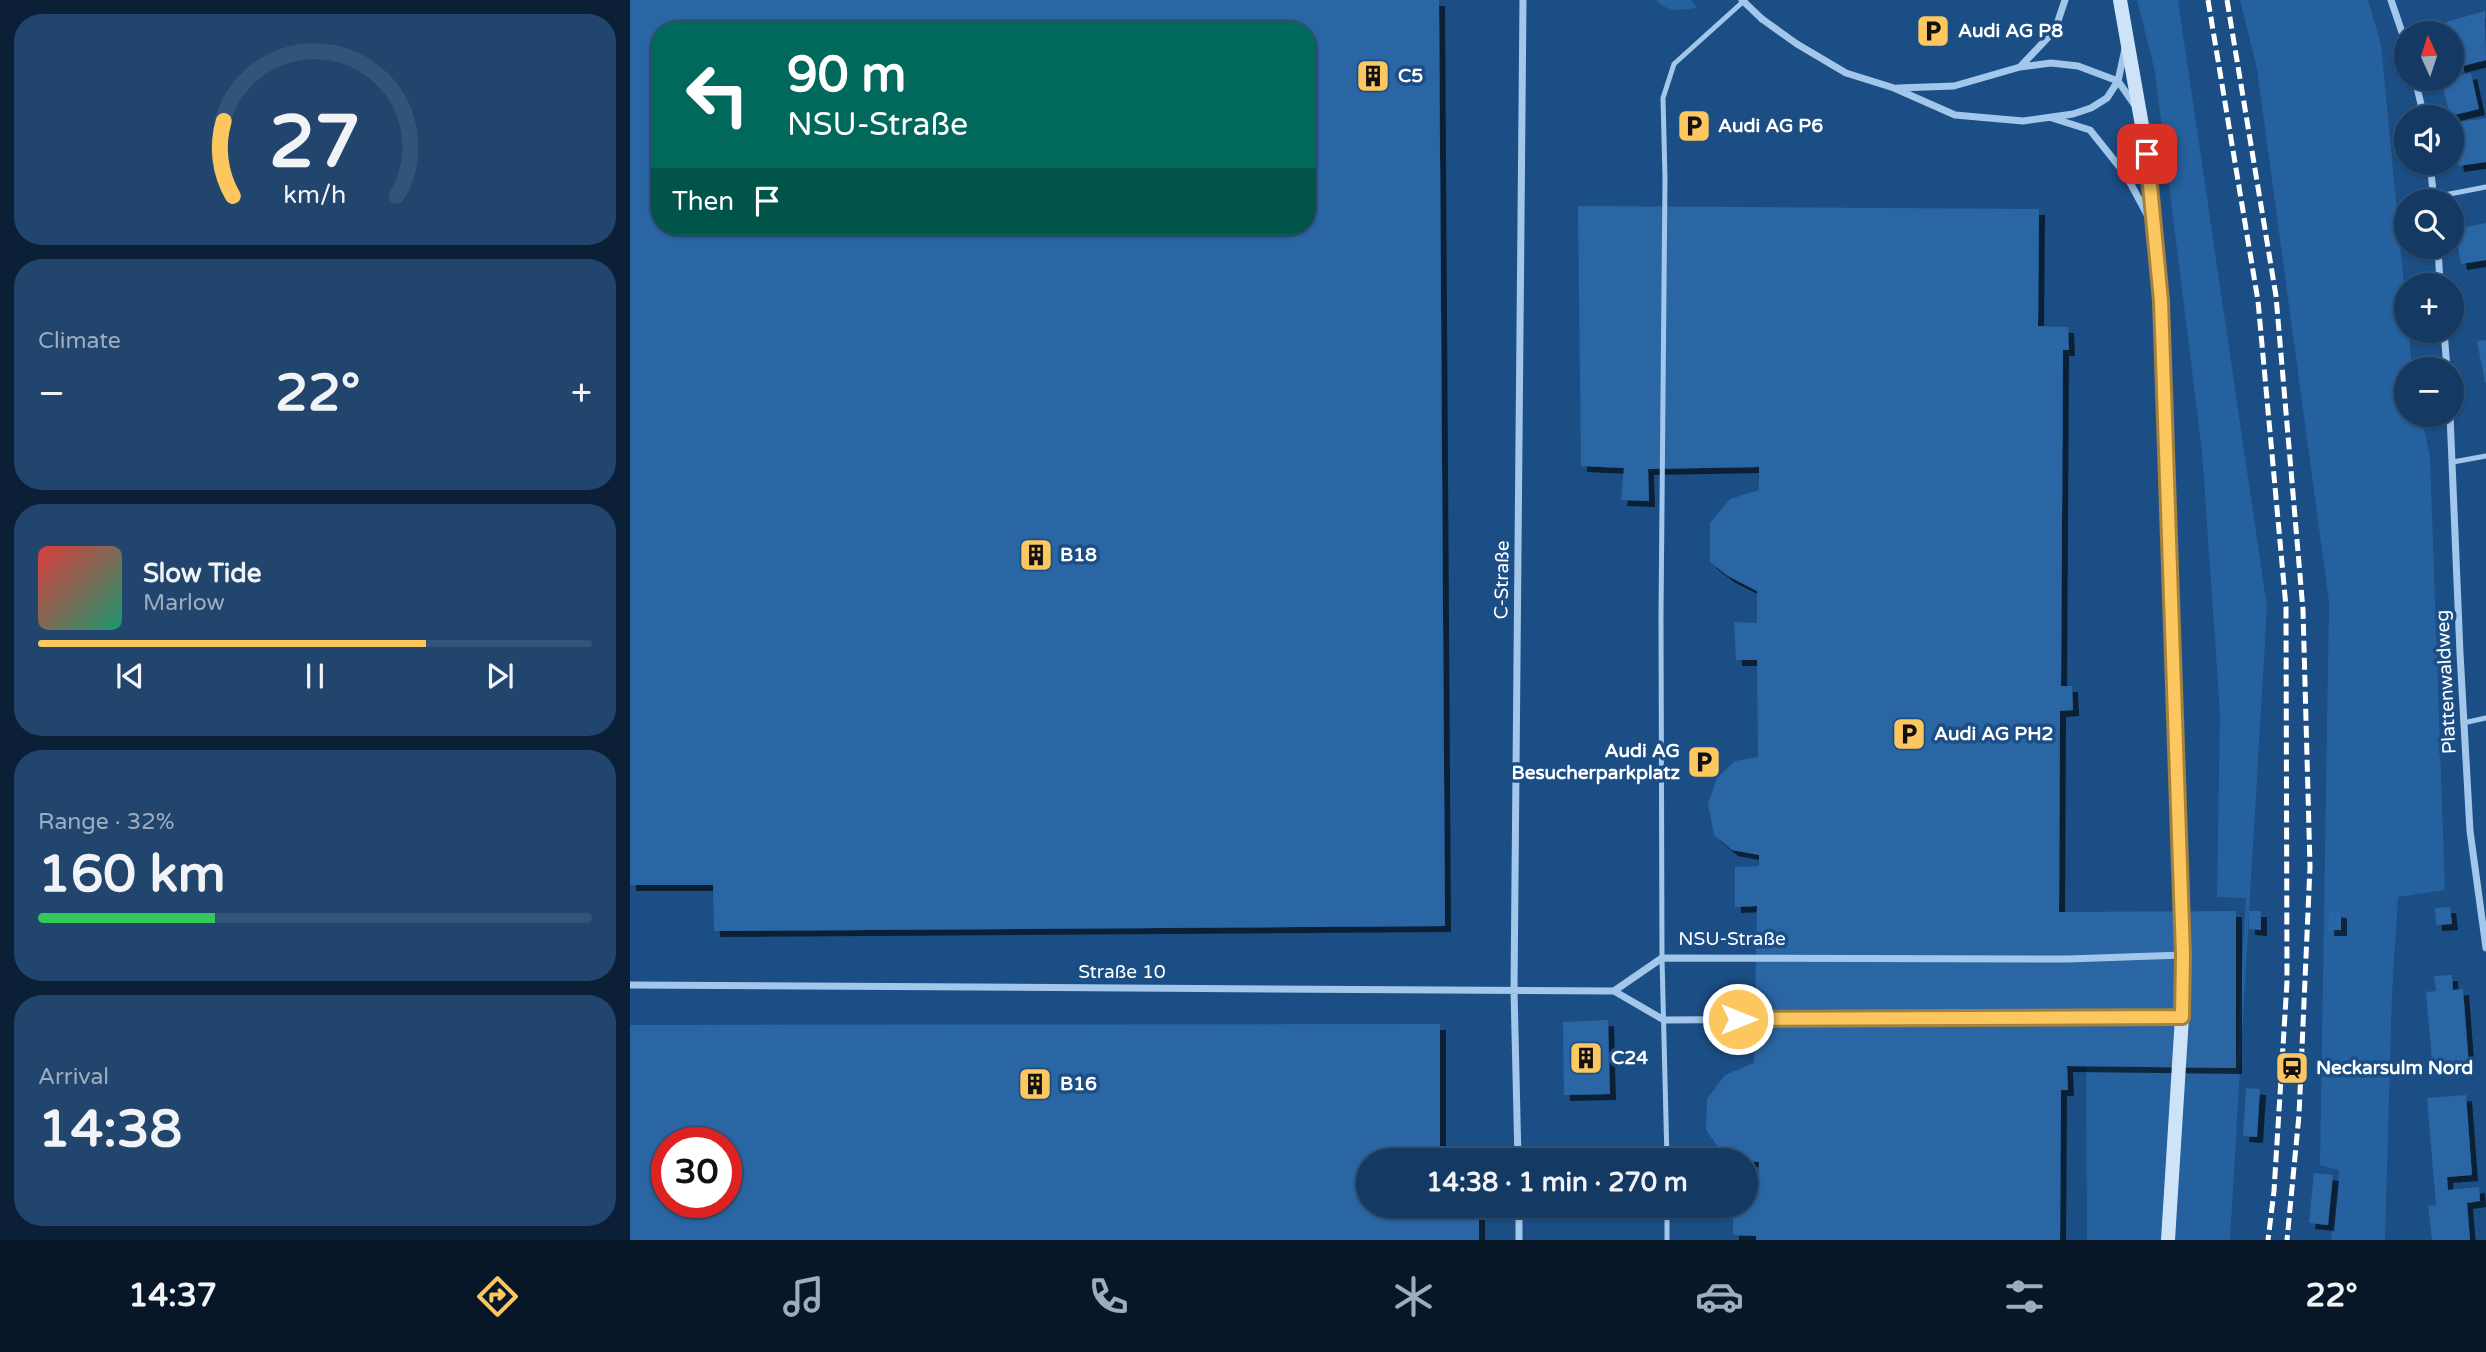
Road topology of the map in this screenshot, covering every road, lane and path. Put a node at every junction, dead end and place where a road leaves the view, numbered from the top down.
1 (1523, 0) edge
2 (1743, 0) edge
3 (2065, 0) edge
4 (2120, 0) edge
5 (2391, 0) edge
6 (2398, 21) edge
7 (2127, 37) junction
8 (2020, 67) junction
9 (2118, 81) junction
10 (1894, 88) junction
11 (2141, 115) junction
12 (2052, 118) junction
13 (2486, 187) edge
14 (2464, 192) edge
15 (2154, 227) junction
16 (2451, 427) edge
17 (2486, 456) edge
18 (2453, 463) junction
19 (2486, 718) edge
20 (2463, 723) junction
21 (2486, 948) edge
22 (2183, 955) junction
23 (1662, 958) junction
24 (630, 985) edge
25 (1514, 990) junction
26 (1614, 991) junction
27 (2182, 1017) junction
28 (1664, 1020) junction
29 (1518, 1148) edge
30 (1667, 1148) edge
31 (1519, 1218) edge
32 (1667, 1218) edge
33 (1519, 1240) edge
34 (1667, 1240) edge
35 (2168, 1240) edge

1 - 25 street, C-Straße
2 - 10 street, bridge
2 - 23 lane
3 - 8 street
4 - 7 main road
5 - 6 street
7 - 9 street
7 - 11 main road
8 - 9 street
8 - 10 street
9 - 11 street
9 - 12 street
10 - 12 street
11 - 15 main road
12 - 15 street
13 - 14 lane
15 - 22 main road
16 - 18 street, Plattenwaldweg
17 - 18 lane
18 - 20 street, Plattenwaldweg
19 - 20 lane
20 - 21 street, Plattenwaldweg
22 - 23 street, NSU-Straße
22 - 27 main road
23 - 26 street, NSU-Straße
23 - 28 lane
24 - 25 street, Straße 10
25 - 26 street, Straße 10
25 - 29 street, C-Straße
26 - 28 street
27 - 28 street
27 - 35 main road
28 - 30 lane
31 - 33 street
32 - 34 lane

